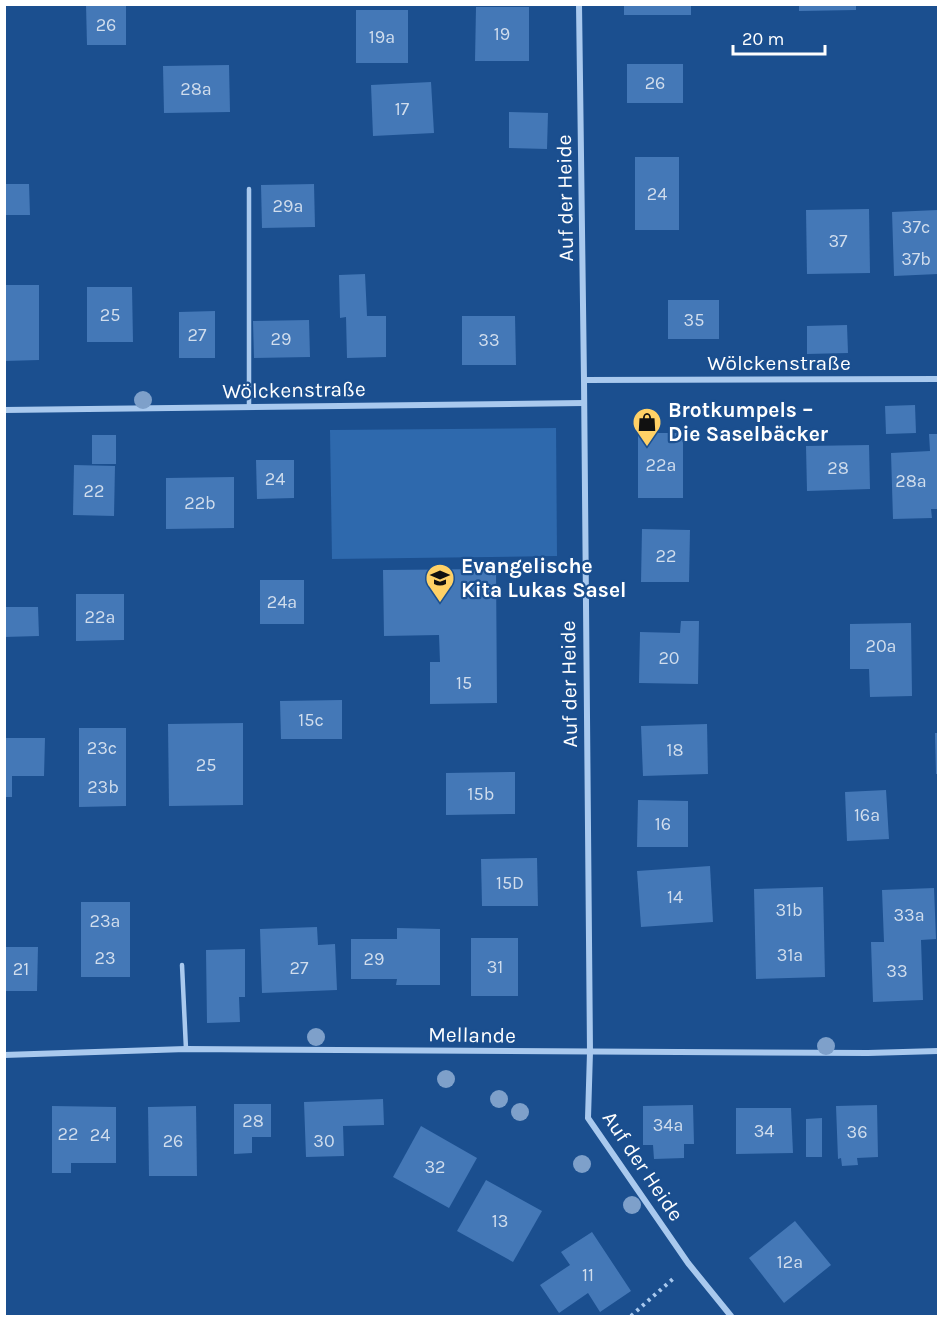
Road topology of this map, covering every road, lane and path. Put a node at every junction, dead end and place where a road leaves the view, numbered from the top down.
1 (579, 4) edge
2 (249, 189) dead end
3 (939, 379) edge
4 (584, 380) junction
5 (584, 403) junction
6 (249, 407) junction
7 (4, 410) edge
8 (182, 965) dead end
9 (186, 1049) junction
10 (939, 1051) edge
11 (590, 1052) junction
12 (4, 1054) edge
13 (688, 1263) junction
14 (631, 1317) edge
15 (731, 1317) edge

1 - 4 street, Auf der Heide
2 - 6 lane
3 - 4 street, Wölckenstraße
4 - 5 street, Auf der Heide
5 - 6 street, Wölckenstraße
5 - 11 street, Auf der Heide
6 - 7 street, Wölckenstraße
8 - 9 lane
9 - 11 street, Mellande
9 - 12 street, Mellande
10 - 11 street, Mellande
11 - 13 street, Auf der Heide
13 - 14 path
13 - 15 street, Auf der Heide

